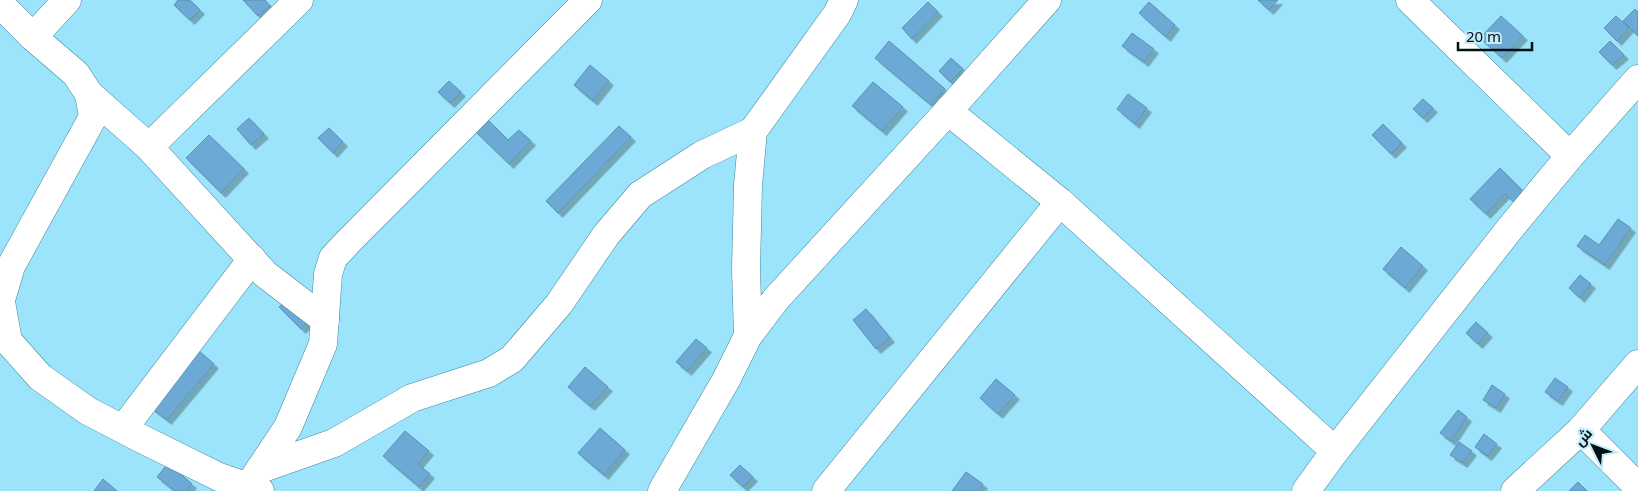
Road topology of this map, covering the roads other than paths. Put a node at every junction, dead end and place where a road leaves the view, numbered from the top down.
1 (68, 0) edge
2 (299, 0) edge
3 (588, 0) edge
4 (844, 0) edge
5 (1046, 0) edge
6 (1410, 0) edge
7 (0, 4) edge
8 (34, 37) junction
9 (1638, 79) edge
10 (89, 94) junction
11 (948, 111) junction
12 (753, 131) junction
13 (150, 147) junction
14 (1570, 156) junction
15 (1060, 202) junction
16 (252, 259) junction
17 (0, 303) edge
18 (325, 320) junction
19 (748, 336) junction
20 (1638, 364) edge
21 (123, 429) junction
22 (1580, 430) junction
23 (1335, 451) junction
24 (256, 483) edge
25 (213, 484) edge
26 (1638, 487) edge
27 (662, 491) edge
28 (826, 491) edge
29 (1306, 491) edge
30 (1515, 491) edge

1 - 8 street
2 - 13 street
3 - 18 street
4 - 12 street
5 - 11 street
6 - 14 street
7 - 8 street
8 - 10 street
9 - 14 street
10 - 13 street
10 - 17 street
11 - 15 street
11 - 19 street
12 - 19 street
12 - 24 street
13 - 16 street
14 - 23 street
15 - 23 street
15 - 28 street
16 - 18 street
16 - 21 street
17 - 21 street
18 - 24 street
19 - 27 street
20 - 22 street
21 - 25 street
22 - 26 street
22 - 30 street
23 - 29 street
24 - 25 street

